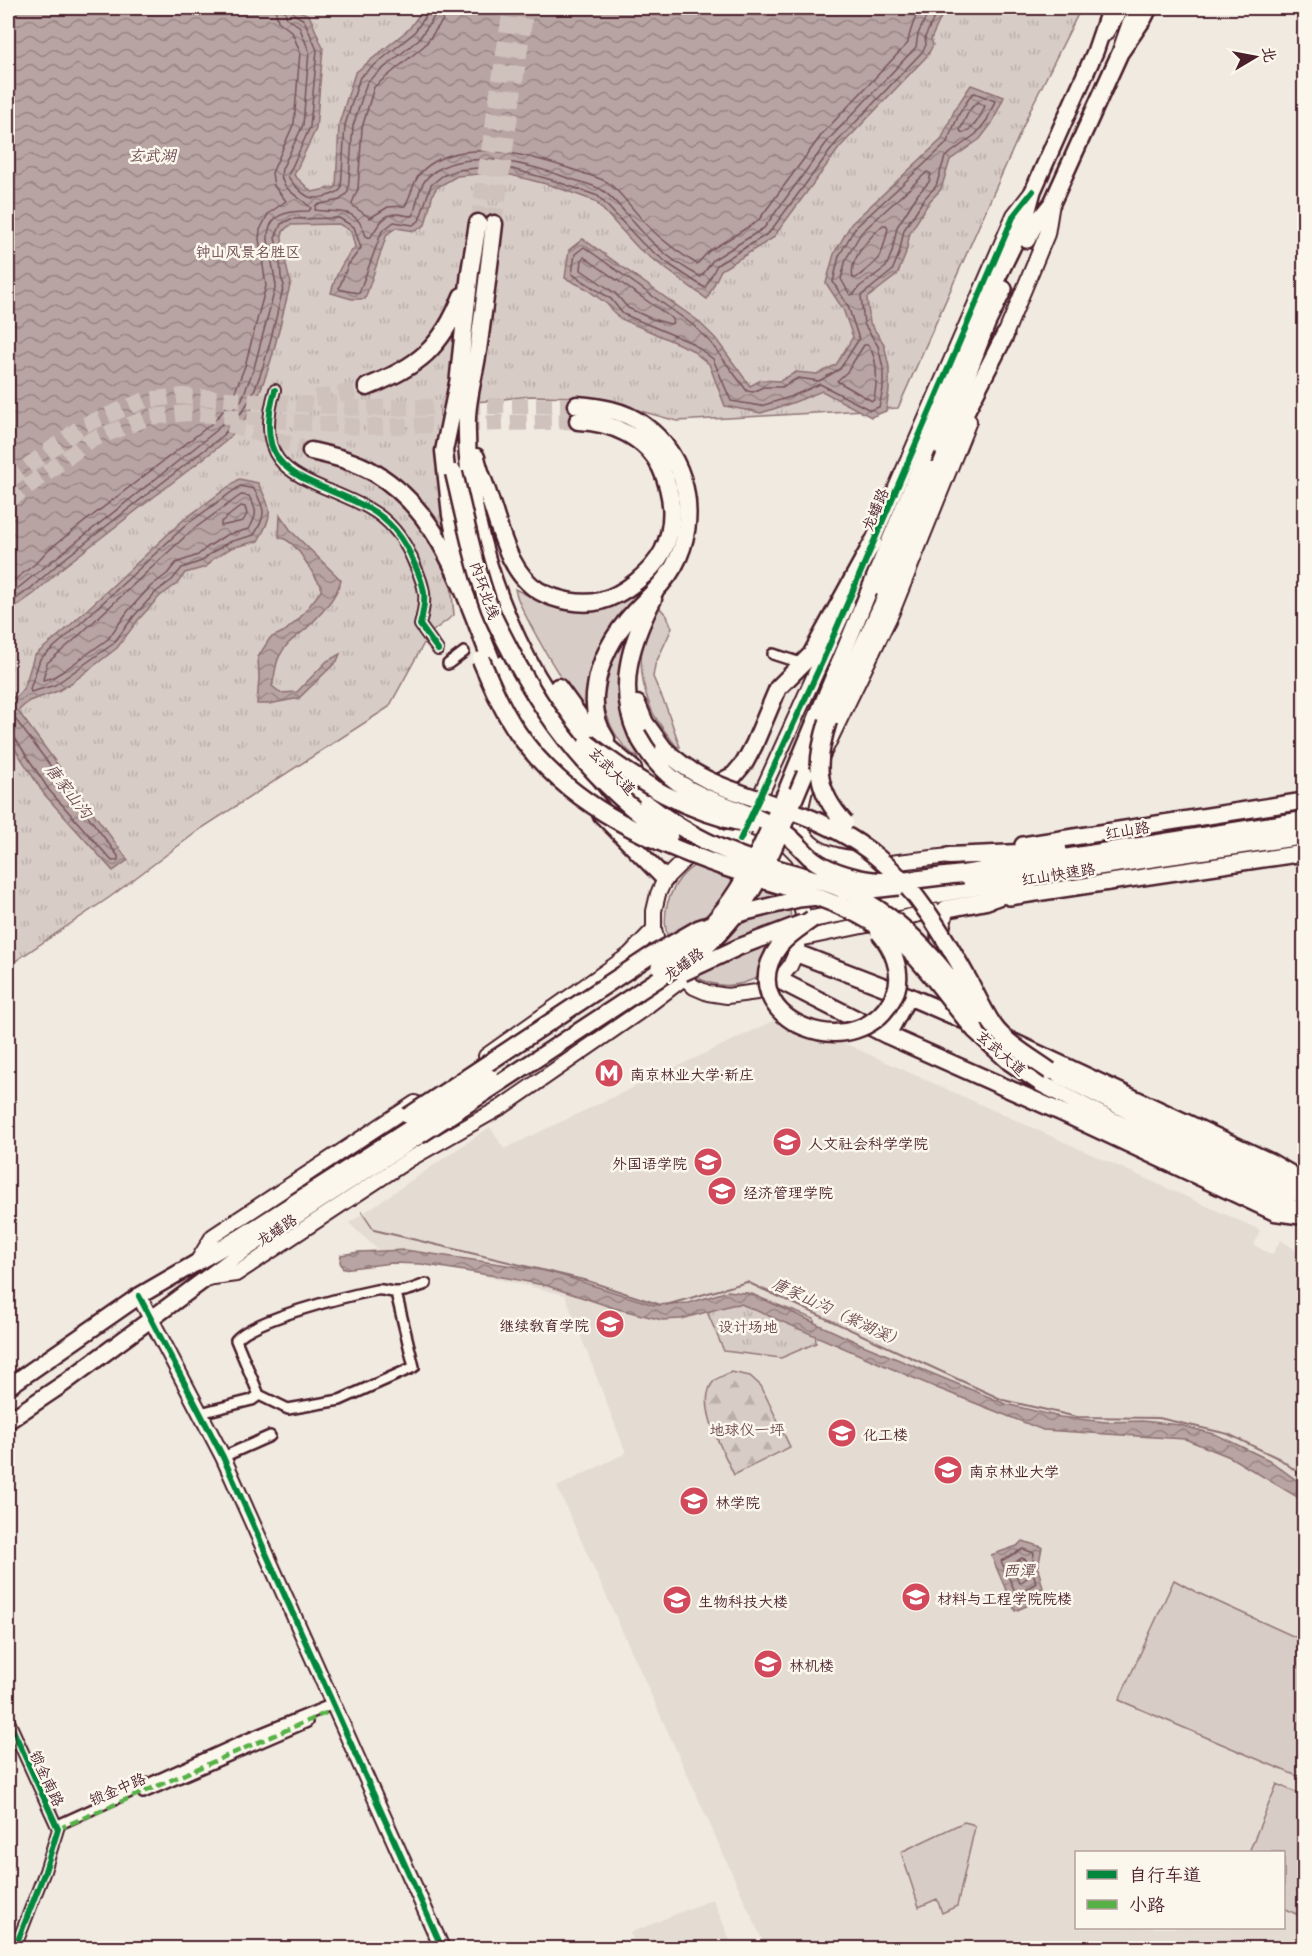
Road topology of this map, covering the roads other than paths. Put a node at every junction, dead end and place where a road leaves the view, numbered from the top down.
1 (1110, 8) edge
2 (1121, 8) edge
3 (1135, 8) edge
4 (1149, 8) edge
5 (1095, 52) junction
6 (1120, 53) junction
7 (1033, 191) junction
8 (1052, 203) junction
9 (1031, 222) junction
10 (470, 272) junction
11 (1005, 335) junction
12 (478, 348) junction
13 (458, 383) junction
14 (367, 387) tunnel mouth
15 (275, 390) dead end
16 (311, 451) tunnel mouth
17 (477, 460) junction
18 (873, 542) junction
19 (455, 573) junction
20 (660, 585) junction
21 (438, 650) dead end
22 (464, 651) dead end
23 (773, 654) dead end
24 (798, 662) dead end
25 (448, 664) dead end
26 (641, 729) junction
27 (587, 743) junction
28 (615, 753) junction
29 (657, 792) junction
30 (804, 794) junction
31 (1305, 801) edge
32 (1305, 820) edge
33 (776, 826) junction
34 (616, 830) junction
35 (1305, 836) edge
36 (718, 837) junction
37 (740, 840) junction
38 (1170, 848) junction
39 (773, 853) junction
40 (1305, 853) edge
41 (949, 856) junction
42 (883, 859) junction
43 (722, 866) junction
44 (1023, 871) junction
45 (963, 874) junction
46 (665, 879) junction
47 (793, 880) junction
48 (986, 901) junction
49 (946, 909) junction
50 (812, 919) junction
51 (868, 920) junction
52 (654, 929) junction
53 (797, 946) junction
54 (684, 978) junction
55 (779, 980) junction
56 (908, 996) junction
57 (990, 1028) junction
58 (887, 1035) junction
59 (408, 1116) joint
60 (391, 1120) junction
61 (424, 1141) joint
62 (410, 1159) junction
63 (1305, 1182) edge
64 (1261, 1183) junction
65 (1305, 1196) edge
66 (1305, 1216) edge
67 (232, 1250) junction
68 (195, 1266) junction
69 (206, 1278) junction
70 (426, 1284) dead end
71 (396, 1293) junction
72 (139, 1296) junction
73 (153, 1319) junction
74 (8, 1387) edge
75 (259, 1395) junction
76 (200, 1413) junction
77 (8, 1421) edge
78 (270, 1436) dead end
79 (223, 1457) junction
80 (334, 1707) junction
81 (8, 1719) edge
82 (58, 1830) junction
83 (15, 1948) edge
84 (442, 1948) edge

1 - 5 main road, 龙蟠路
2 - 5 street, 龙蟠路
3 - 6 street, 龙蟠路
4 - 6 main road, 龙蟠路
5 - 7 main road, 龙蟠路
6 - 8 main road, 龙蟠路
7 - 9 main road, 龙蟠路
7 - 18 street, 龙蟠路
8 - 9 main road, 龙蟠路
8 - 11 street, 龙蟠路
9 - 67 main road, 龙蟠路, bridge
10 - 12 highway, 内环北线
10 - 13 highway, 内环北线
10 - 14 highway
11 - 30 street, 龙蟠路
11 - 42 highway, bridge
12 - 17 highway
12 - 27 highway, 内环北线
13 - 34 highway
13 - 43 highway, 内环北线, bridge
15 - 21 street
16 - 19 highway
17 - 20 highway
17 - 28 highway
18 - 29 highway
18 - 37 street, 龙蟠路
19 - 34 highway
19 - 43 highway, bridge
20 - 26 highway
20 - 28 highway
22 - 25 street
23 - 24 street
26 - 33 highway, 红山快速路, bridge
26 - 42 highway, bridge
27 - 29 highway, bridge
27 - 57 highway, 玄武大道, bridge
28 - 29 highway
29 - 33 highway, bridge
29 - 36 highway
30 - 39 street, 龙蟠路
30 - 42 street
31 - 41 main road, 红山路
32 - 38 highway, 红山快速路
33 - 45 highway, 红山快速路, bridge
34 - 46 highway
35 - 38 highway, 红山快速路
36 - 37 street
36 - 46 street
37 - 39 street
38 - 41 highway
38 - 44 highway, 红山快速路
38 - 48 highway
39 - 47 street
40 - 48 main road
41 - 42 street
42 - 47 street
42 - 57 highway, bridge
43 - 51 highway, 玄武大道, bridge
44 - 45 highway, 红山快速路
44 - 50 highway, 红山快速路, bridge
45 - 59 main road, bridge
46 - 52 street
47 - 53 street
48 - 49 highway
49 - 53 street
49 - 57 highway
50 - 51 highway, bridge
50 - 61 main road, bridge
51 - 64 highway, 玄武大道, bridge
52 - 54 street
52 - 60 street
53 - 55 street
53 - 56 highway
54 - 55 street
54 - 62 street
55 - 58 highway
56 - 57 highway
56 - 58 highway
57 - 63 highway
57 - 64 highway, 玄武大道, bridge
58 - 66 highway
59 - 60 street
60 - 68 street
61 - 62 street
62 - 69 street
64 - 65 highway, 玄武大道
64 - 66 highway, 玄武大道
67 - 68 main road, 龙蟠路
67 - 69 main road, 龙蟠路
68 - 72 main road, 龙蟠路
69 - 73 main road, 龙蟠路
70 - 71 street
71 - 75 street
71 - 75 street
72 - 73 street
72 - 74 main road, 龙蟠路
73 - 76 street
73 - 77 main road, 龙蟠路
75 - 76 street
76 - 79 street
78 - 79 street
79 - 80 street
80 - 82 street, 锁金中路
80 - 84 street
81 - 82 street, 锁金南路
82 - 83 street, 锁金南路

